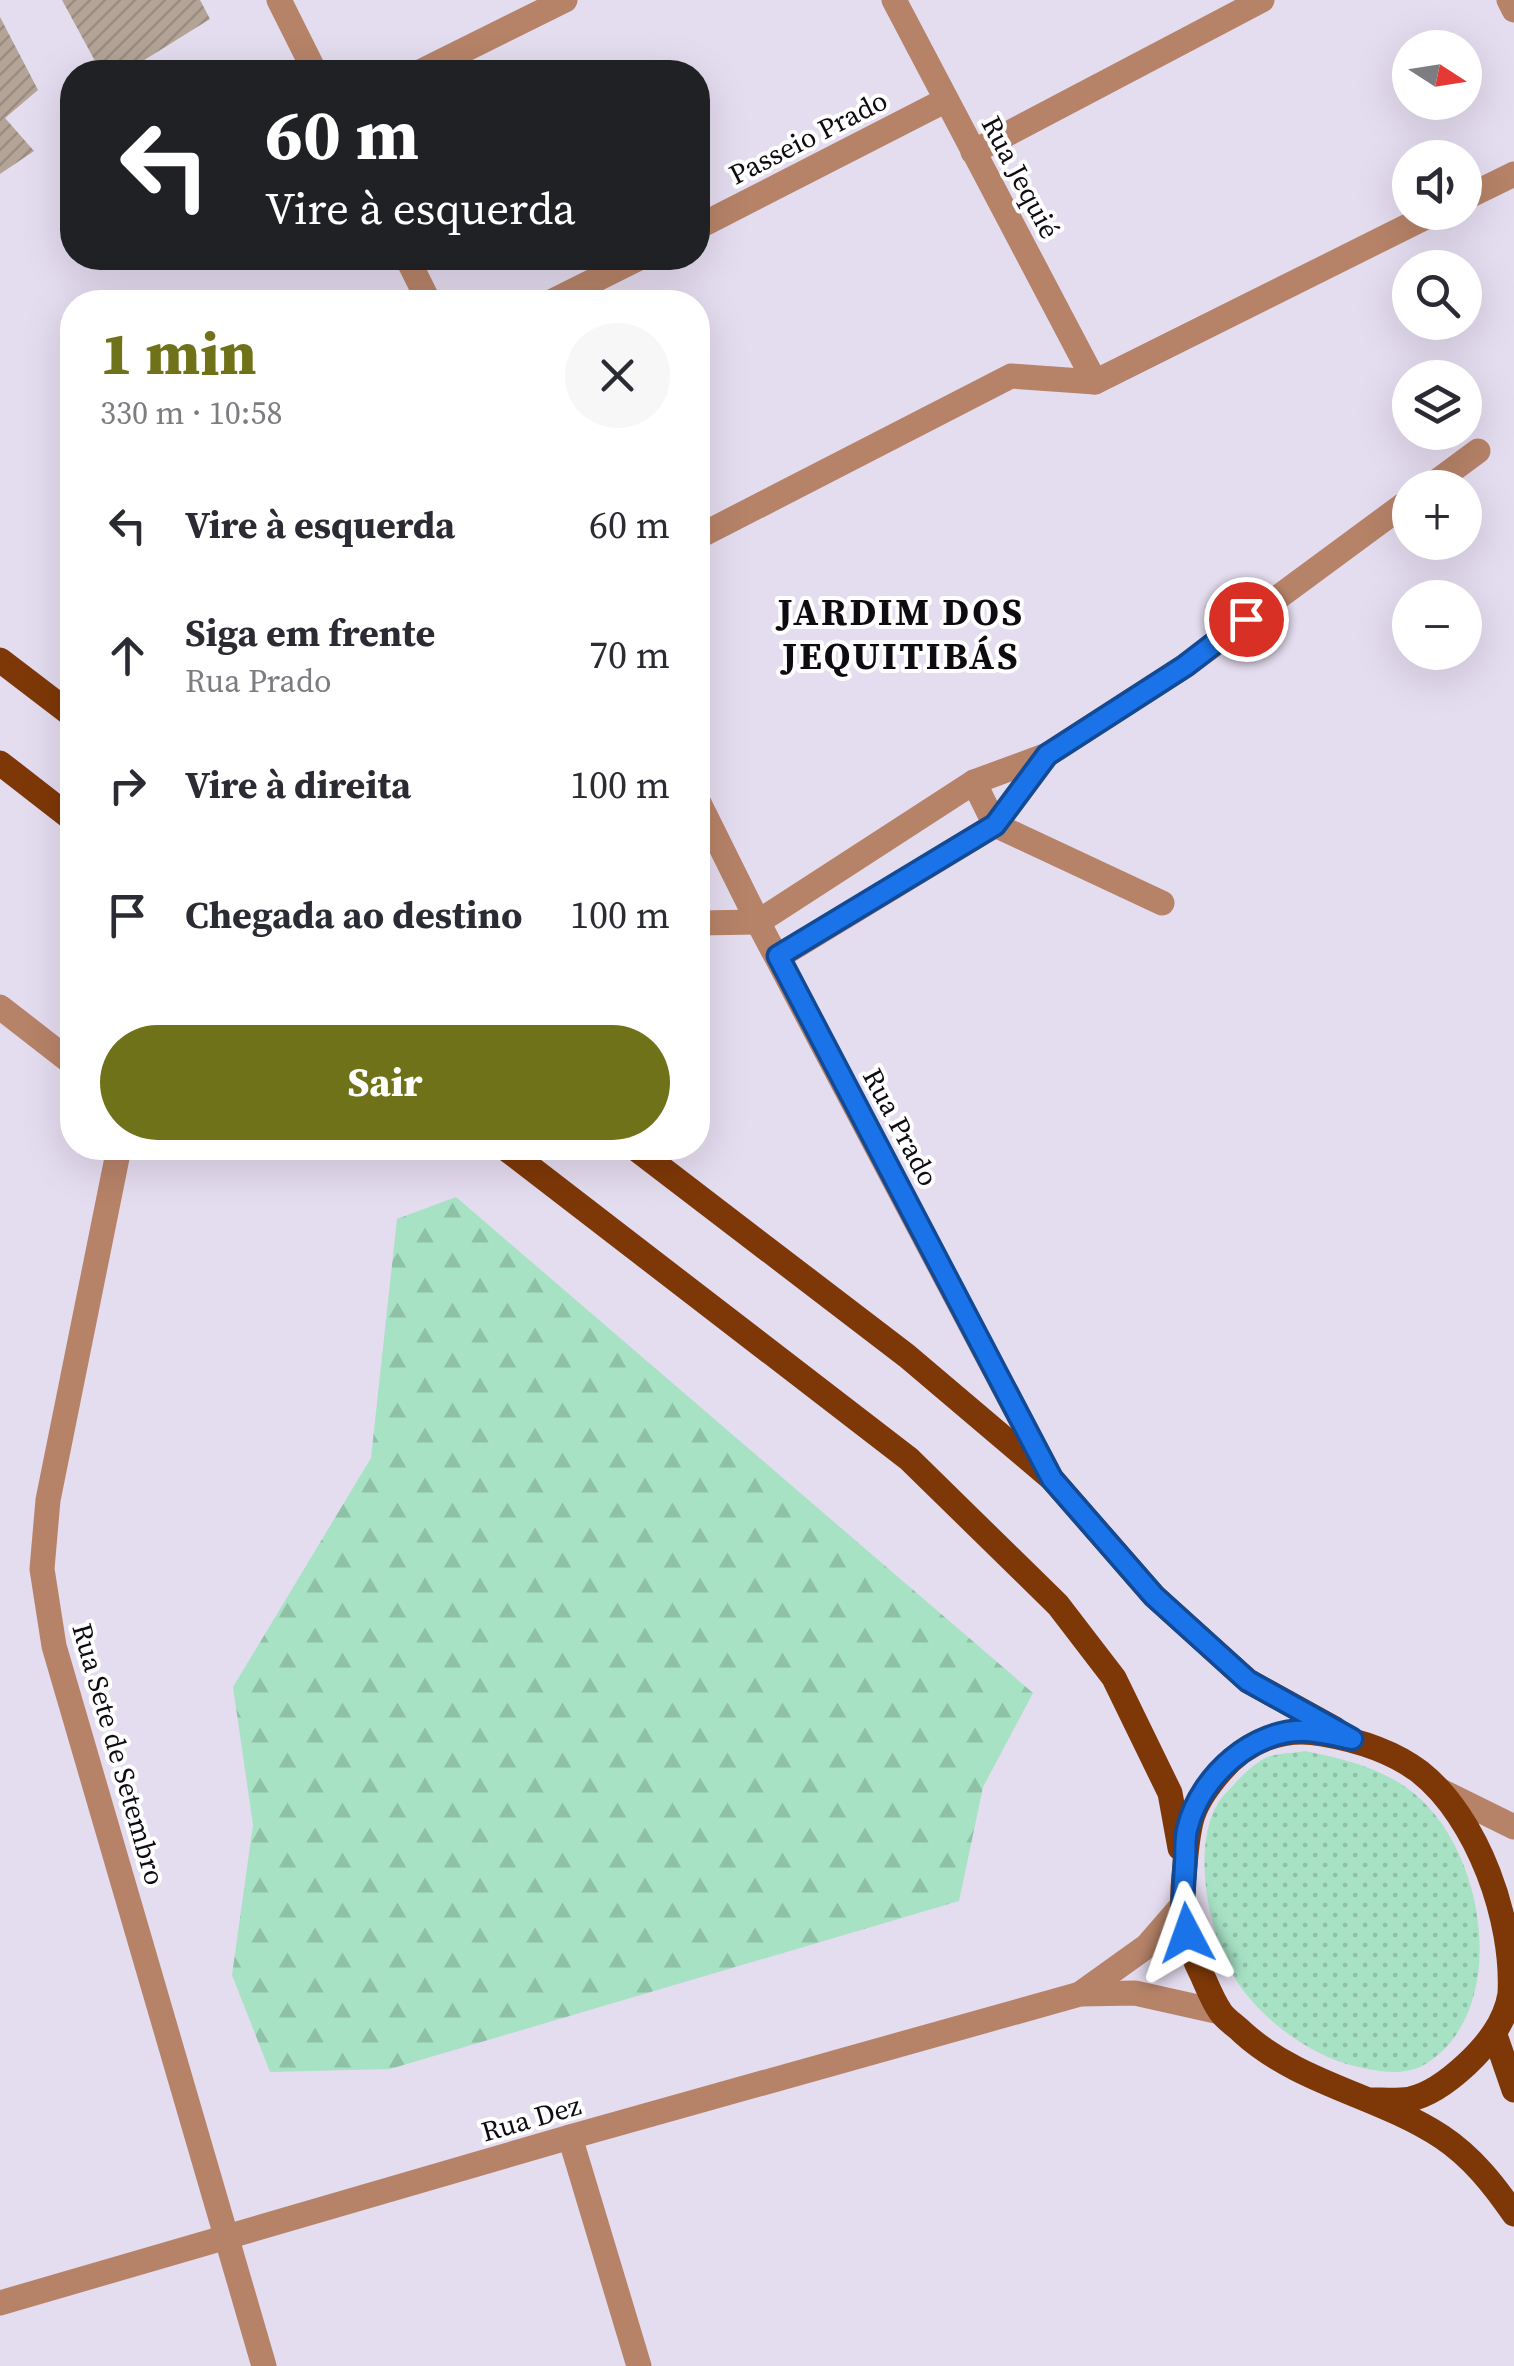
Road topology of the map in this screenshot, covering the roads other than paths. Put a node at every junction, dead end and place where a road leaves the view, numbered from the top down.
1 (279, 0) edge
2 (564, 0) edge
3 (894, 0) edge
4 (1262, 0) edge
5 (1509, 0) edge
6 (1514, 10) edge
7 (309, 60) edge
8 (444, 60) edge
9 (946, 100) junction
10 (973, 152) junction
11 (1514, 174) edge
12 (1482, 190) edge
13 (710, 222) edge
14 (1400, 230) edge
15 (615, 270) edge
16 (575, 290) edge
17 (1095, 382) junction
18 (1478, 451) dead end
19 (1452, 470) edge
20 (1392, 513) edge
21 (710, 531) edge
22 (0, 660) edge
23 (60, 707) edge
24 (1047, 755) junction
25 (0, 764) edge
26 (974, 782) junction
27 (60, 809) edge
28 (995, 825) junction
29 (710, 826) edge
30 (1162, 903) dead end
31 (758, 922) junction
32 (710, 923) edge
33 (778, 956) junction
34 (0, 1007) edge
35 (60, 1054) edge
36 (117, 1160) edge
37 (521, 1160) edge
38 (651, 1160) edge
39 (1052, 1479) junction
40 (1352, 1739) junction
41 (1441, 1791) junction
42 (1514, 1827) edge
43 (1185, 1872) junction
44 (1180, 1908) junction
45 (1512, 1993) edge
46 (1080, 1994) junction
47 (1220, 2012) junction
48 (1494, 2035) junction
49 (1514, 2090) edge
50 (1372, 2100) junction
51 (570, 2137) junction
52 (1514, 2214) edge
53 (227, 2238) junction
54 (0, 2303) edge
55 (264, 2366) edge
56 (640, 2366) edge

1 - 7 street
2 - 8 street
3 - 9 street, Rua Jequié
4 - 10 street
5 - 6 street
9 - 10 street, Rua Jequié
9 - 13 street, Passeio Prado
10 - 17 street, Rua Jequié
11 - 12 street
14 - 17 street
15 - 16 street
17 - 21 street
18 - 19 street
20 - 24 street
22 - 23 main road
24 - 26 street
24 - 28 street
25 - 27 main road
26 - 28 street
26 - 31 street
28 - 30 street
28 - 33 street
29 - 31 street, Rua Prado
31 - 32 street
31 - 33 street, Rua Prado
33 - 39 street, Rua Prado
34 - 35 street
36 - 53 street, Rua Sete de Setembro
37 - 43 main road
38 - 39 main road
39 - 40 main road
40 - 41 main road
40 - 43 main road
41 - 42 street
41 - 45 main road
43 - 44 main road
44 - 46 street, Rua Dez
44 - 47 main road
45 - 48 main road
46 - 47 street, Rua Dez
46 - 51 street, Rua Dez
47 - 50 main road
48 - 49 main road
48 - 50 main road
50 - 52 main road
51 - 53 street, Rua Dez
51 - 56 street
53 - 54 street, Rua Dez
53 - 55 street, Rua Sete de Setembro

